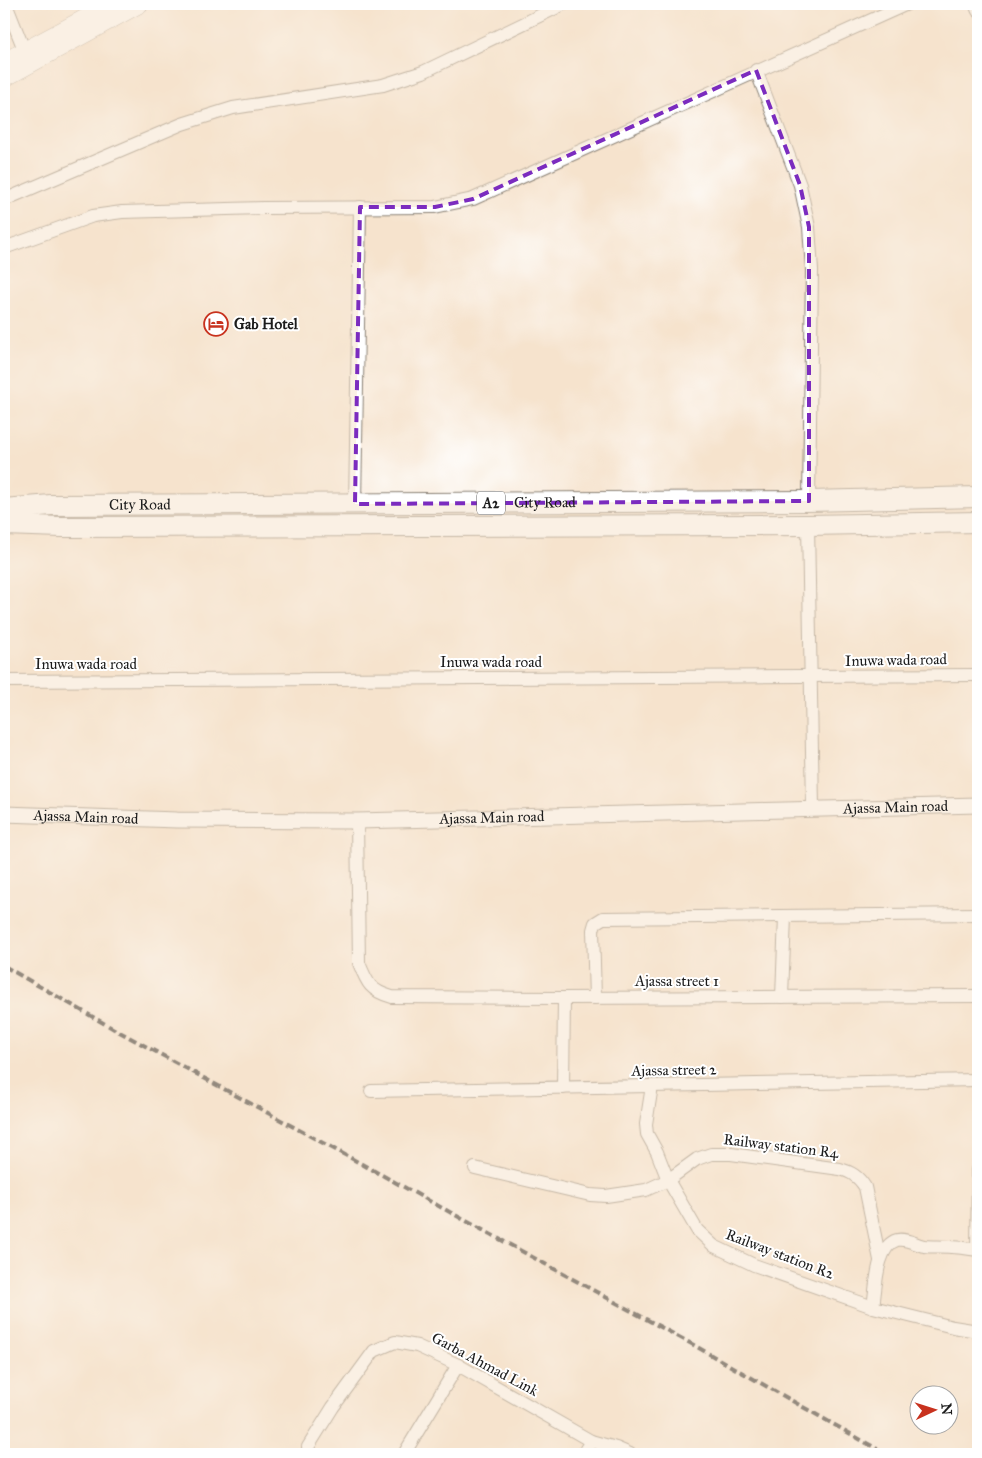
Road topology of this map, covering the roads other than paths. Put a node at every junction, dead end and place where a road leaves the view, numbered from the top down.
1 (6, 4) edge
2 (112, 4) edge
3 (139, 4) edge
4 (564, 4) edge
5 (906, 4) edge
6 (975, 4) edge
7 (978, 11) edge
8 (27, 57) junction
9 (4, 62) edge
10 (756, 70) junction
11 (4, 78) edge
12 (4, 200) edge
13 (360, 207) junction
14 (4, 248) edge
15 (978, 497) edge
16 (4, 500) edge
17 (810, 501) junction
18 (355, 504) junction
19 (51, 506) junction
20 (4, 509) edge
21 (978, 522) edge
22 (4, 525) edge
23 (808, 525) junction
24 (61, 527) junction
25 (4, 535) edge
26 (978, 675) edge
27 (810, 677) junction
28 (4, 680) edge
29 (978, 805) edge
30 (813, 808) junction
31 (4, 814) edge
32 (357, 821) junction
33 (978, 914) edge
34 (785, 916) junction
35 (978, 996) edge
36 (782, 997) junction
37 (564, 998) junction
38 (595, 998) junction
39 (978, 1080) edge
40 (652, 1086) junction
41 (563, 1088) junction
42 (371, 1091) dead end
43 (476, 1168) dead end
44 (978, 1170) edge
45 (668, 1180) junction
46 (977, 1250) edge
47 (880, 1260) junction
48 (873, 1307) junction
49 (978, 1331) edge
50 (458, 1365) junction
51 (590, 1441) junction
52 (308, 1447) dead end
53 (404, 1454) edge
54 (583, 1454) edge
55 (630, 1454) edge

1 - 8 street
2 - 8 main road
3 - 8 main road
4 - 12 street
5 - 10 street
6 - 7 street
8 - 9 main road
8 - 11 main road
10 - 13 street
10 - 17 street
13 - 14 street
13 - 18 street
15 - 17 highway, City Road / A2
16 - 19 main road, City Road / A2
17 - 18 highway, City Road / A2
18 - 19 highway, City Road / A2
19 - 20 highway, City Road / A2
21 - 23 highway, City Road / A2
22 - 24 highway, City Road / A2
23 - 24 highway, City Road / A2
23 - 27 street
24 - 25 main road, City Road / A2
26 - 27 street, Inuwa wada road
27 - 28 street, Inuwa wada road
27 - 30 street
29 - 30 street, Ajassa Main road
30 - 32 street, Ajassa Main road
31 - 32 street, Ajassa Main road
32 - 37 street, Ajassa street 1
33 - 34 street
34 - 36 street
34 - 38 street
35 - 36 street, Ajassa street 1
36 - 38 street, Ajassa street 1
37 - 38 street, Ajassa street 1
37 - 41 street
39 - 40 street, Ajassa street 2
40 - 41 street, Ajassa street 2
40 - 45 street, Railway station R2
41 - 42 street, Ajassa street 2
43 - 45 street, Railway station R4
44 - 46 street
45 - 47 street, Railway station R4
45 - 48 street, Railway station R2
46 - 47 street
47 - 48 street
48 - 49 street, Railway station R2
50 - 51 street, Garba Ahmad Link
50 - 52 street, Garba Ahmad Link
50 - 53 street
51 - 54 street
51 - 55 street, Garba Ahmad Link

